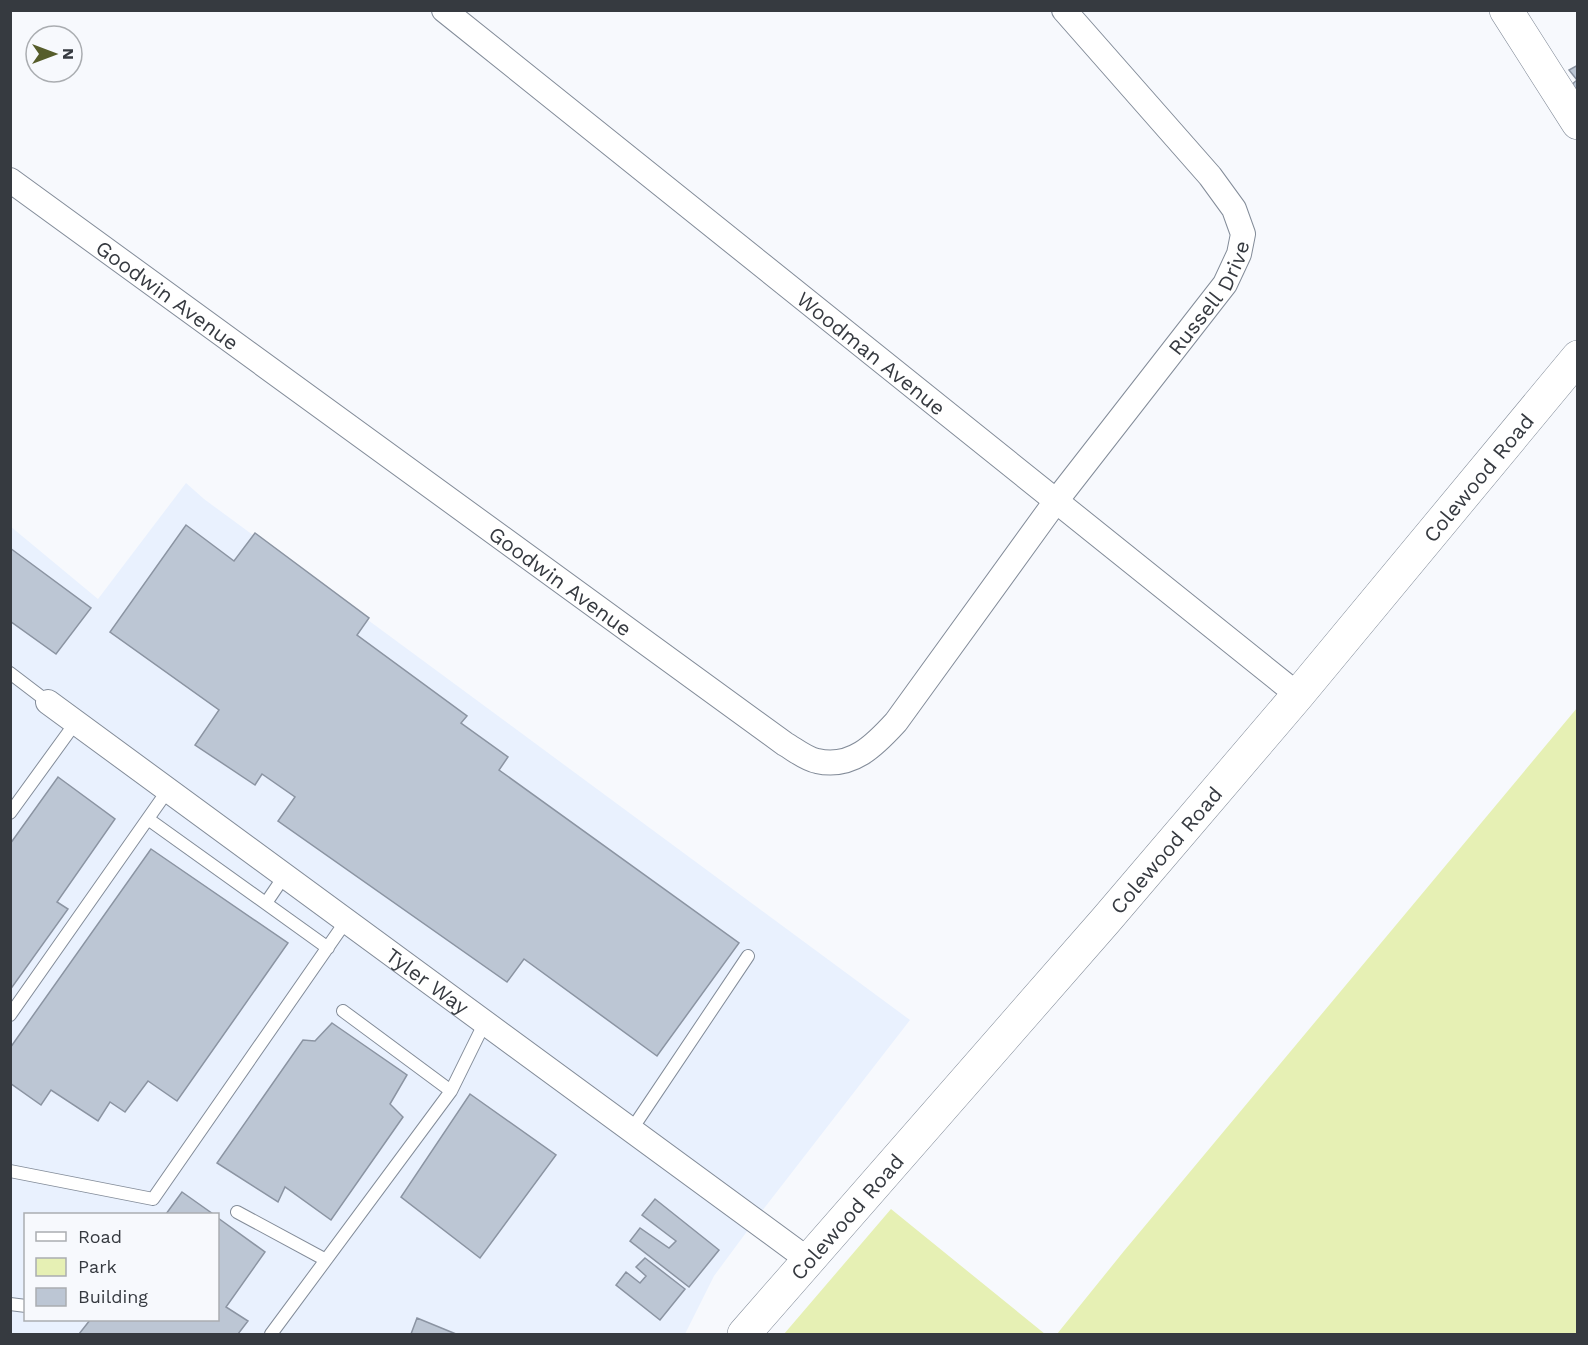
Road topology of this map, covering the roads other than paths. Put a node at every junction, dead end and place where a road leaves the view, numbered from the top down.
1 (444, 10) edge
2 (1064, 10) edge
3 (1506, 10) edge
4 (1578, 123) edge
5 (10, 180) edge
6 (1578, 357) edge
7 (1056, 501) junction
8 (10, 673) edge
9 (1298, 695) junction
10 (48, 702) joint
11 (76, 722) junction
12 (168, 790) junction
13 (10, 813) edge
14 (148, 819) junction
15 (285, 876) junction
16 (266, 903) junction
17 (346, 921) junction
18 (328, 948) junction
19 (748, 956) dead end
20 (343, 1011) dead end
21 (10, 1015) edge
22 (485, 1022) junction
23 (451, 1091) junction
24 (632, 1130) junction
25 (10, 1171) edge
26 (237, 1212) dead end
27 (326, 1260) junction
28 (807, 1260) junction
29 (271, 1335) edge
30 (744, 1335) edge

1 - 7 street, Woodman Avenue
2 - 7 street, Russell Drive
3 - 4 main road
5 - 7 street, Goodwin Avenue
6 - 9 main road, Colewood Road
7 - 9 street, Woodman Avenue
8 - 10 lane
9 - 28 main road, Colewood Road
10 - 11 street, Tyler Way
11 - 12 street, Tyler Way
11 - 13 lane
12 - 14 lane
12 - 15 street, Tyler Way
14 - 16 lane
14 - 21 lane
15 - 16 lane
15 - 17 street, Tyler Way
16 - 18 lane
17 - 18 lane
17 - 22 street, Tyler Way
18 - 25 lane
19 - 24 lane
20 - 23 lane
22 - 23 lane
22 - 24 street, Tyler Way
23 - 27 lane
24 - 28 street, Tyler Way
26 - 27 lane
27 - 29 lane
28 - 30 main road, Colewood Road

